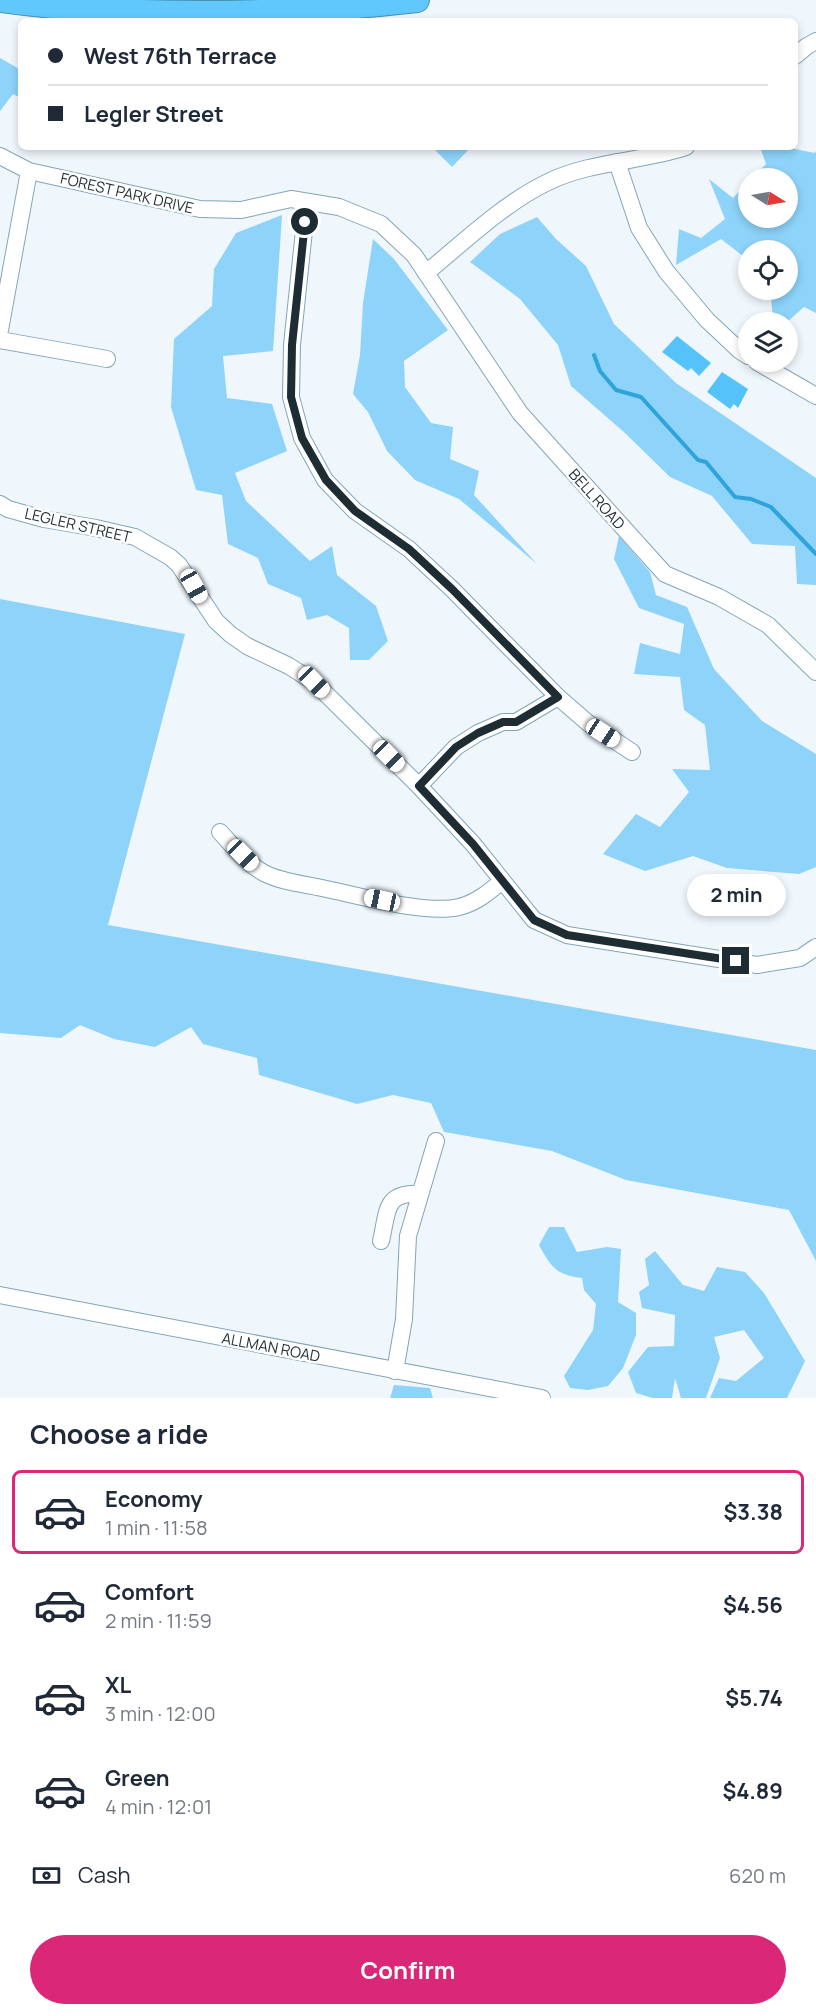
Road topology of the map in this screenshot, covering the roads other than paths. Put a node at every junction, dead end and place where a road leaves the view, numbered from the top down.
1 (0, 0) edge
2 (417, 0) edge
3 (816, 41) edge
4 (798, 54) edge
5 (672, 150) edge
6 (0, 156) edge
7 (616, 162) junction
8 (29, 171) junction
9 (308, 202) junction
10 (426, 273) junction
11 (0, 330) edge
12 (0, 340) edge
13 (738, 347) edge
14 (107, 359) dead end
15 (775, 372) edge
16 (816, 396) edge
17 (0, 504) edge
18 (816, 672) edge
19 (558, 697) junction
20 (632, 752) dead end
21 (419, 786) junction
22 (220, 832) dead end
23 (502, 881) junction
24 (816, 947) edge
25 (436, 1141) dead end
26 (420, 1194) junction
27 (381, 1241) dead end
28 (0, 1294) edge
29 (395, 1371) junction
30 (542, 1398) edge

1 - 2 highway
3 - 4 street
5 - 7 street
6 - 8 street, FOREST PARK DRIVE
7 - 10 street
7 - 13 street
8 - 9 street, FOREST PARK DRIVE
8 - 11 street
9 - 10 street, FOREST PARK DRIVE
9 - 19 street
10 - 18 street, BELL ROAD
12 - 14 street
15 - 16 street
17 - 21 street, LEGLER STREET
19 - 20 street
19 - 21 street
21 - 23 street, LEGLER STREET
22 - 23 street
23 - 24 street, LEGLER STREET
25 - 26 street
26 - 27 street
26 - 29 street
28 - 29 street, ALLMAN ROAD
29 - 30 street, ALLMAN ROAD

